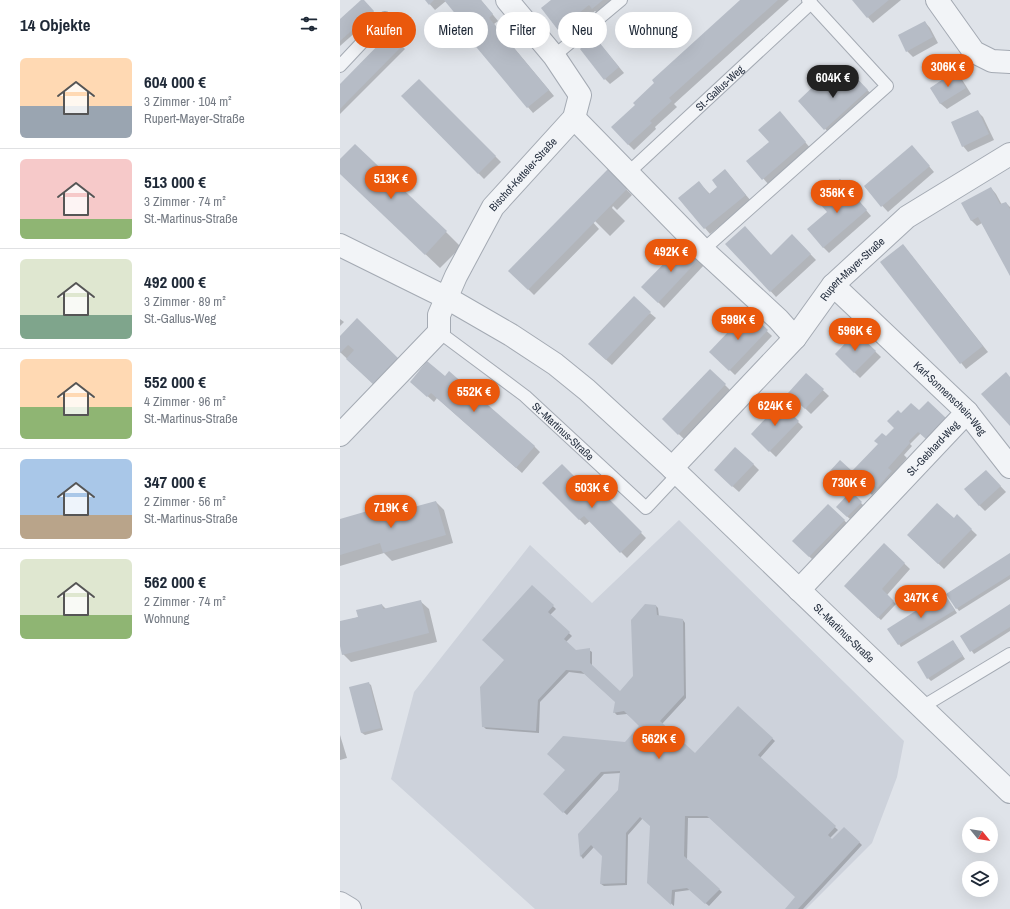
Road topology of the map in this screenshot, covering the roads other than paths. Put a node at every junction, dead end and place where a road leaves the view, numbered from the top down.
1 (507, 0) edge
2 (621, 0) edge
3 (936, 0) edge
4 (809, 2) edge
5 (357, 48) edge
6 (554, 56) junction
7 (1010, 62) edge
8 (340, 66) edge
9 (574, 118) junction
10 (1010, 154) edge
11 (628, 173) junction
12 (340, 246) edge
13 (704, 250) junction
14 (833, 285) junction
15 (447, 298) junction
16 (439, 332) junction
17 (795, 338) junction
18 (967, 412) junction
19 (340, 436) edge
20 (1010, 467) edge
21 (675, 471) junction
22 (799, 590) junction
23 (1010, 654) edge
24 (922, 707) junction
25 (1010, 792) edge
26 (340, 903) edge
27 (350, 909) edge

1 - 6 street, Bischof-Ketteler-Straße
2 - 6 lane
3 - 7 street
4 - 11 lane, St.-Gallus-Weg
4 - 13 lane
5 - 8 lane
6 - 9 street, Bischof-Ketteler-Straße
9 - 11 street
9 - 15 street, Bischof-Ketteler-Straße
10 - 14 street, Rupert-Mayer-Straße
11 - 13 street
12 - 15 street, St.-Martinus-Straße
13 - 17 street
14 - 17 street, Rupert-Mayer-Straße
14 - 18 street, Karl-Sonnenschein-Weg
15 - 16 street
15 - 21 street, St.-Martinus-Straße
16 - 19 street
16 - 21 lane, St.-Martinus-Straße
17 - 21 street, Rupert-Mayer-Straße
18 - 20 street, Karl-Sonnenschein-Weg
18 - 22 street, St.-Gebhard-Weg
21 - 22 street, St.-Martinus-Straße
22 - 24 street, St.-Martinus-Straße
23 - 24 lane
24 - 25 street, St.-Martinus-Straße
26 - 27 street

